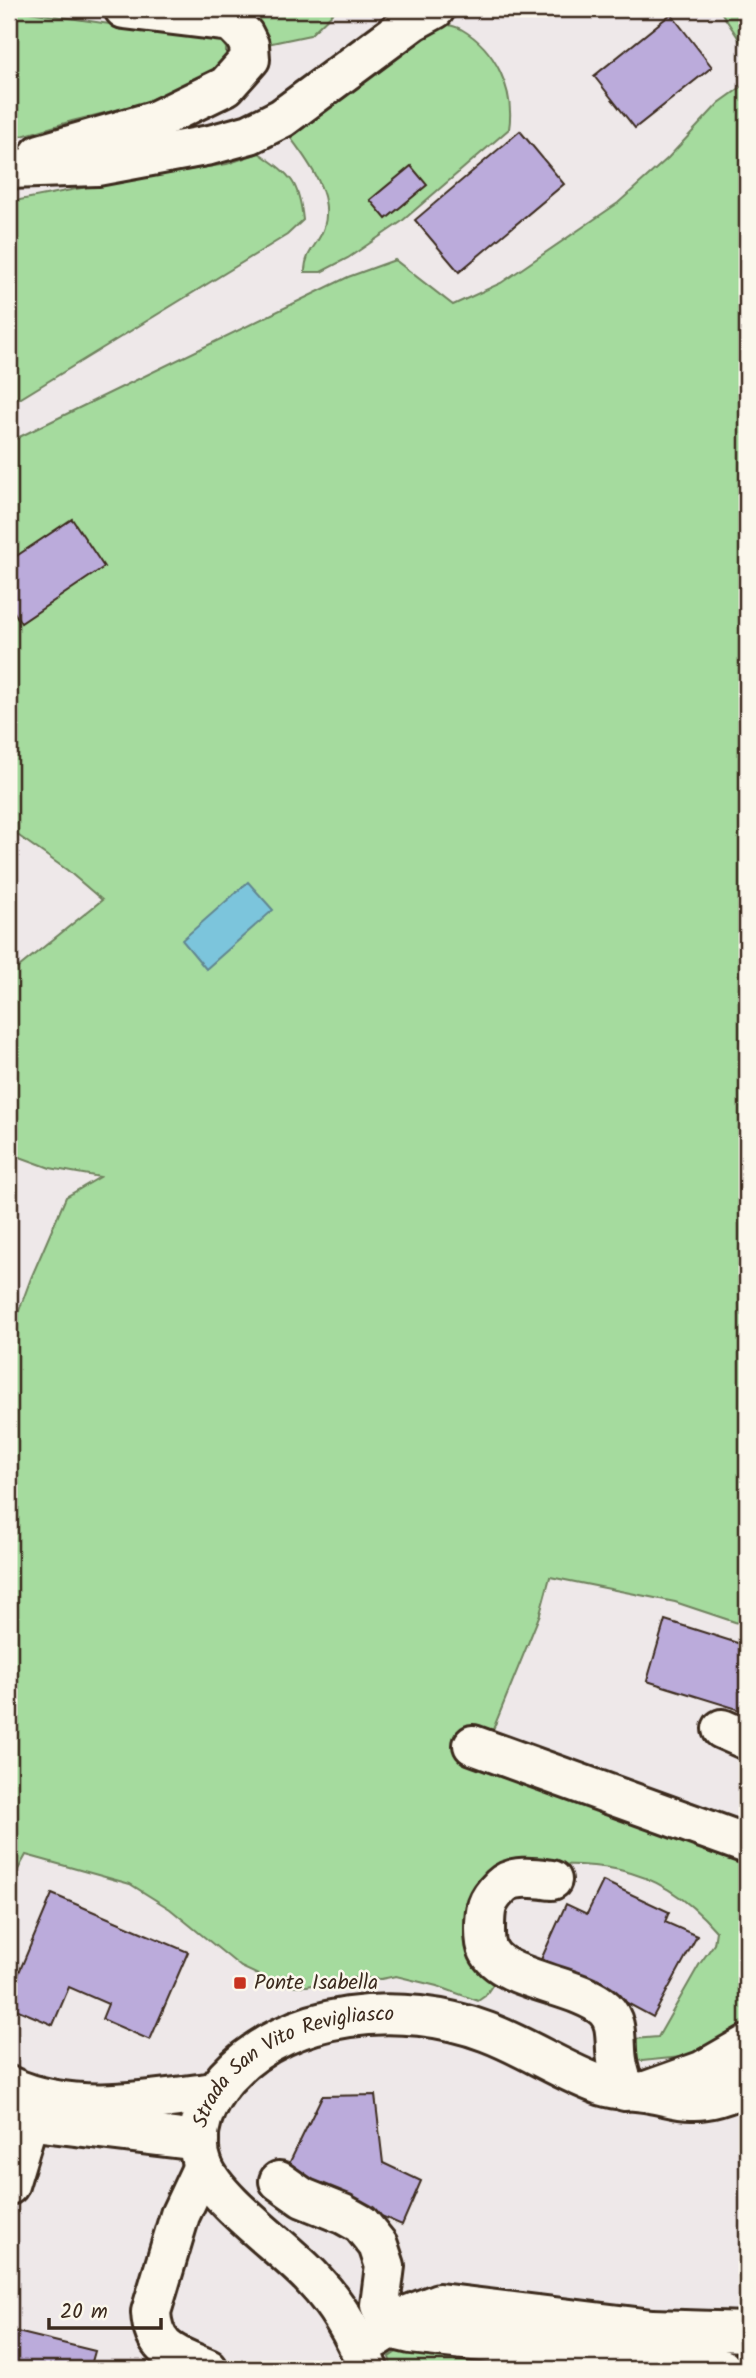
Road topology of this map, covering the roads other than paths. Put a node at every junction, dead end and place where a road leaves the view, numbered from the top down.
1 (124, 9) edge
2 (435, 9) edge
3 (9, 163) edge
4 (9, 169) edge
5 (473, 1745) dead end
6 (747, 1844) edge
7 (552, 1880) dead end
8 (747, 2045) edge
9 (747, 2085) edge
10 (9, 2086) edge
11 (634, 2091) junction
12 (214, 2092) junction
13 (19, 2119) edge
14 (201, 2153) junction
15 (279, 2181) dead end
16 (9, 2185) edge
17 (747, 2332) edge
18 (373, 2349) edge
19 (208, 2369) edge
20 (722, 2369) edge

1 - 3 street
2 - 4 street
5 - 6 street
7 - 11 street
8 - 11 street
9 - 11 street, Strada San Vito Revigliasco
10 - 12 street
11 - 12 street, Strada San Vito Revigliasco
12 - 14 street, Strada San Vito Revigliasco
13 - 14 street
13 - 16 street
14 - 18 street, Strada San Vito Revigliasco
14 - 19 street
15 - 18 street
17 - 18 street
18 - 20 street

